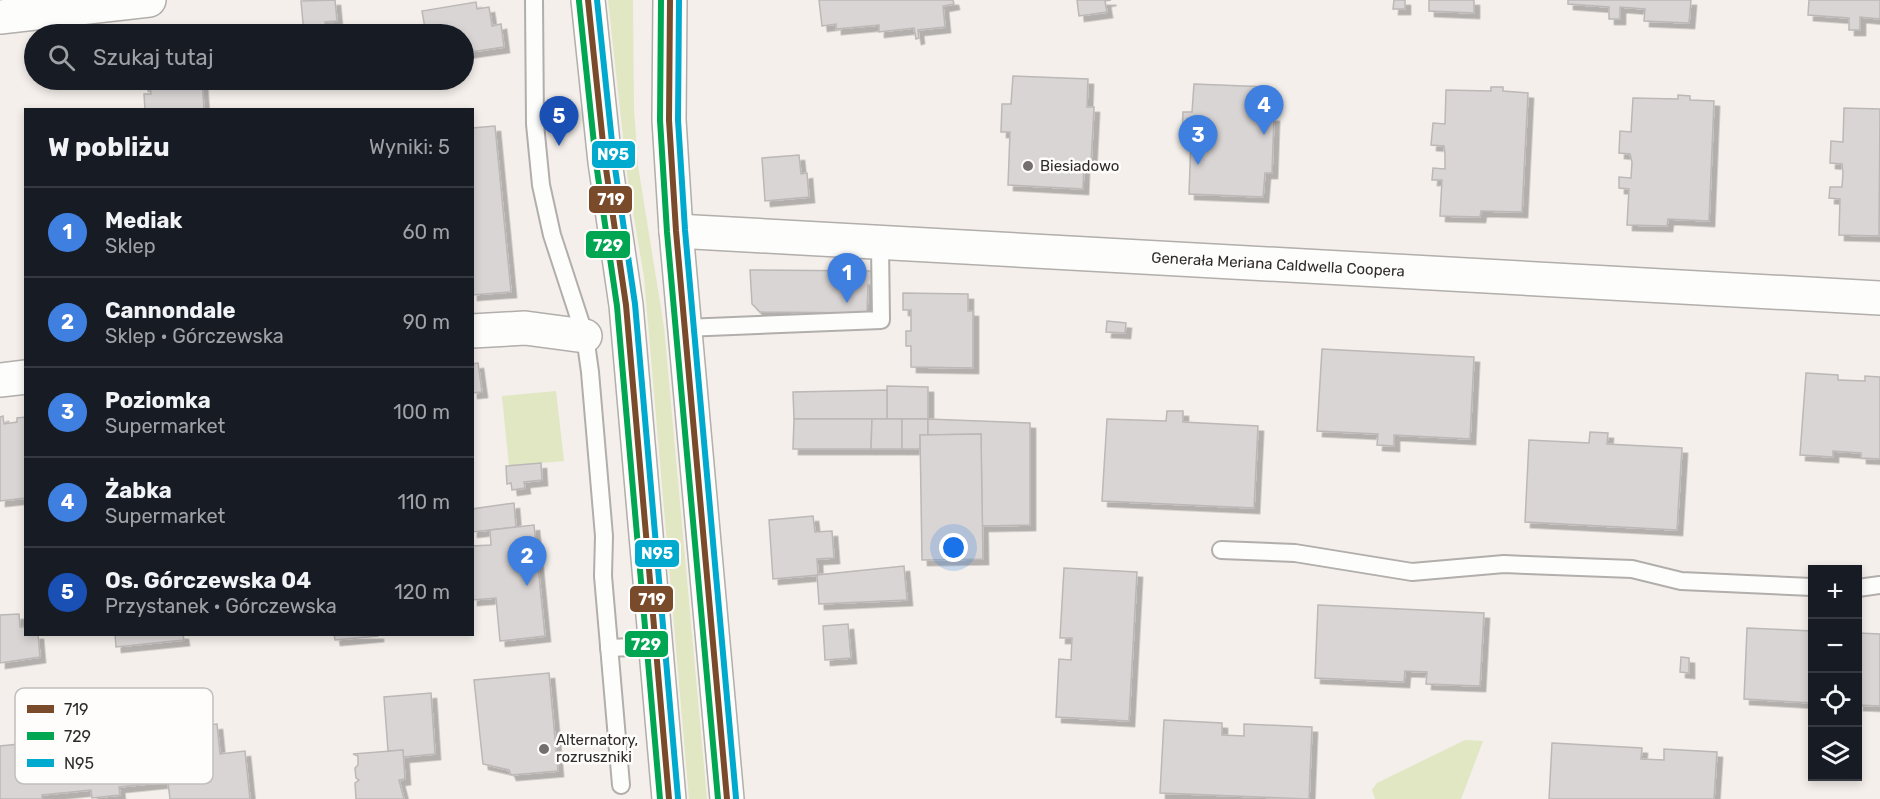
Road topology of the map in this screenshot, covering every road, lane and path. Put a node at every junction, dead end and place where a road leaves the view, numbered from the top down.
1 (149, 0) edge
2 (534, 0) edge
3 (588, 0) edge
4 (670, 0) edge
5 (0, 17) edge
6 (676, 231) junction
7 (880, 245) junction
8 (1880, 298) edge
9 (684, 328) junction
10 (474, 331) edge
11 (585, 336) junction
12 (24, 377) edge
13 (0, 380) edge
14 (1221, 550) dead end
15 (1880, 585) edge
16 (1808, 587) edge
17 (1862, 587) edge
18 (656, 646) junction
19 (609, 648) junction
20 (621, 785) dead end
21 (669, 799) edge
22 (727, 799) edge

1 - 5 main road
2 - 11 lane
3 - 18 main road
4 - 6 main road
6 - 7 main road, Generała Meriana Caldwella Coopera
6 - 9 main road
7 - 8 main road, Generała Meriana Caldwella Coopera
7 - 9 lane
9 - 22 main road
10 - 11 main road
11 - 19 lane
12 - 13 main road
14 - 16 lane
15 - 17 lane
18 - 19 lane
18 - 21 main road
19 - 20 lane

